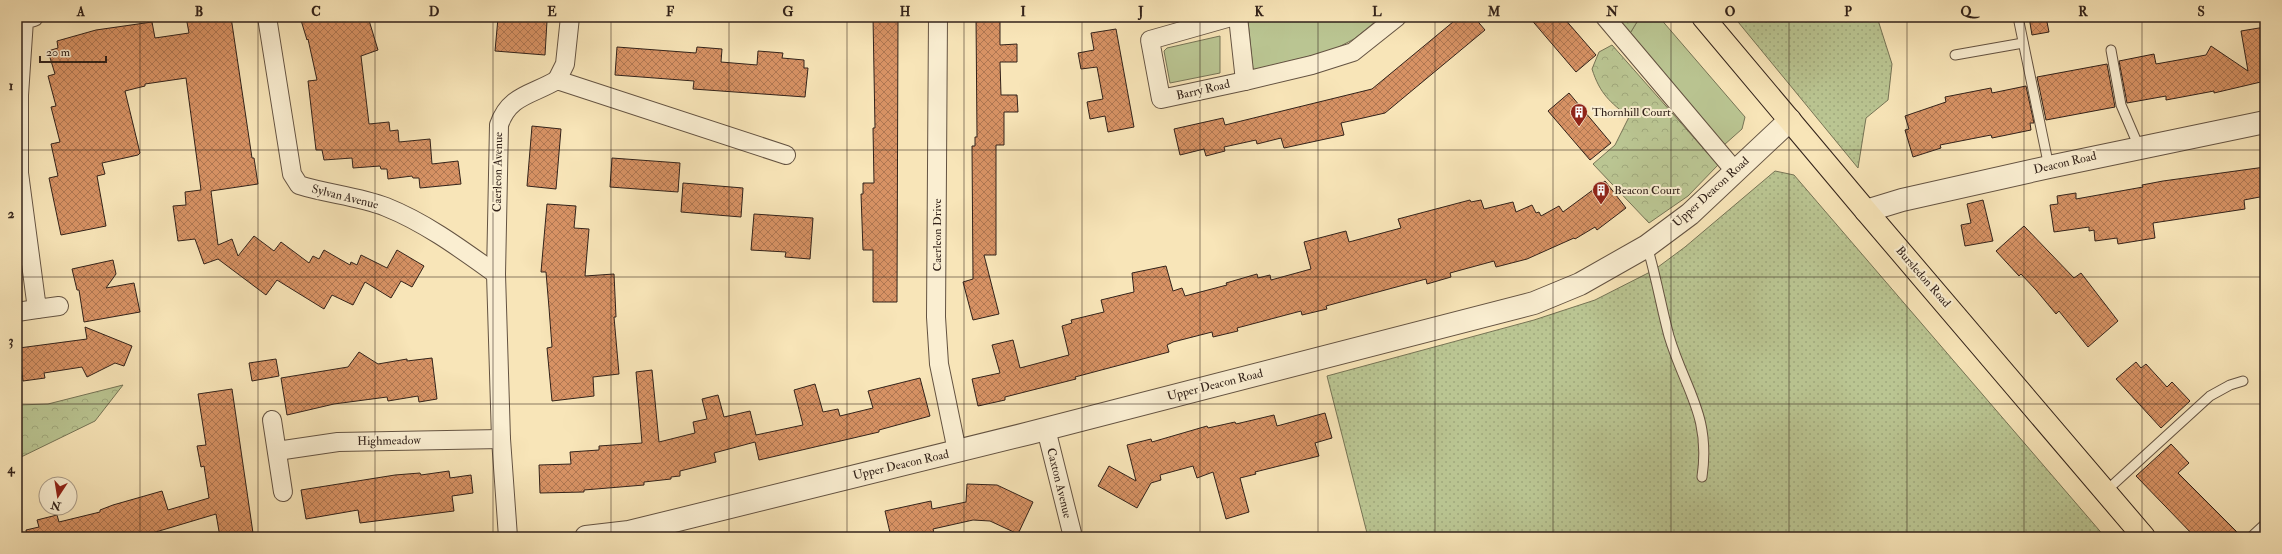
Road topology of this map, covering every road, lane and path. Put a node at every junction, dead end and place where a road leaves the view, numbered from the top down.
1 (267, 17) edge
2 (570, 17) edge
3 (938, 17) edge
4 (1231, 17) edge
5 (1238, 17) edge
6 (1397, 17) edge
7 (1605, 17) edge
8 (1703, 17) edge
9 (2018, 17) edge
10 (25, 19) edge
11 (2023, 43) junction
12 (2111, 50) dead end
13 (1954, 55) dead end
14 (19, 79) edge
15 (557, 80) junction
16 (1245, 81) junction
17 (1790, 120) junction
18 (2265, 122) edge
19 (2139, 147) junction
20 (786, 155) dead end
21 (2049, 166) junction
22 (1735, 171) junction
23 (1866, 211) junction
24 (1647, 246) junction
25 (496, 274) junction
26 (60, 306) dead end
27 (37, 309) junction
28 (17, 312) edge
29 (2243, 381) dead end
30 (272, 420) dead end
31 (1046, 429) junction
32 (501, 439) junction
33 (277, 451) junction
34 (957, 452) junction
35 (1702, 476) dead end
36 (2106, 491) junction
37 (284, 492) dead end
38 (2265, 524) edge
39 (620, 535) edge
40 (508, 537) edge
41 (586, 537) edge
42 (1072, 537) edge
43 (2144, 537) edge
44 (2251, 537) edge

1 - 25 street, Sylvan Avenue
2 - 15 street
3 - 34 street, Caerleon Drive
4 - 16 street, Barry Road
5 - 16 street, Barry Road
6 - 16 street, Barry Road
7 - 22 street
8 - 17 main road, Bursledon Road
9 - 11 lane
10 - 14 street
11 - 13 lane
11 - 21 lane
12 - 19 lane
14 - 27 street
15 - 20 street
15 - 25 street, Caerleon Avenue
17 - 22 street, Upper Deacon Road
17 - 23 main road, Bursledon Road
18 - 19 street, Deacon Road
19 - 21 street, Deacon Road
21 - 23 street, Deacon Road
22 - 24 street, Upper Deacon Road
23 - 36 main road, Bursledon Road
24 - 31 street, Upper Deacon Road
24 - 35 lane
25 - 32 street, Caerleon Avenue
26 - 27 street
27 - 28 street
29 - 36 lane
30 - 33 street
31 - 34 street, Upper Deacon Road
31 - 42 street, Caxton Avenue
32 - 33 street, Highmeadow
32 - 40 street, Caerleon Avenue
33 - 37 street
34 - 39 street, Upper Deacon Road
36 - 43 main road, Bursledon Road
38 - 44 lane
39 - 41 street, Upper Deacon Road

